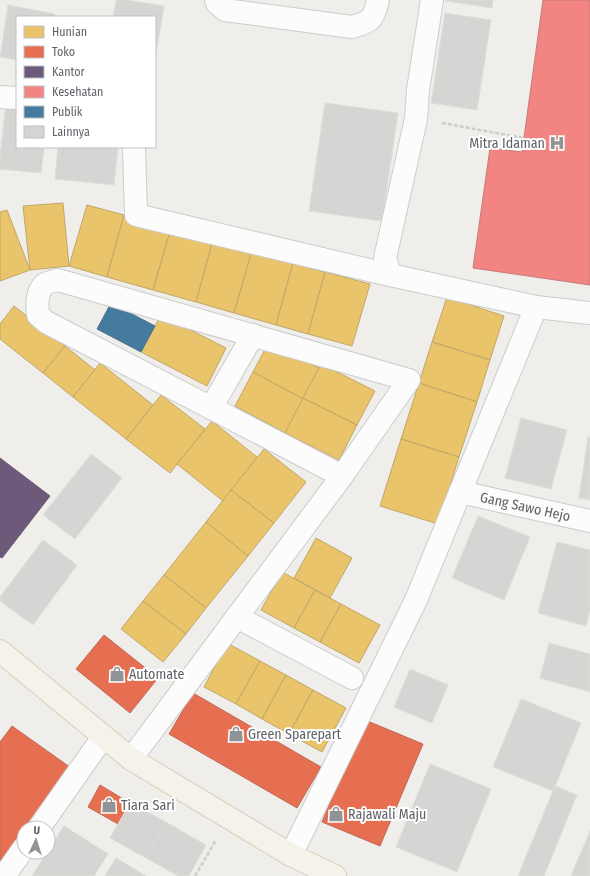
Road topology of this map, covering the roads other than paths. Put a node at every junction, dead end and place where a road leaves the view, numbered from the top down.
1 (216, 0) edge
2 (378, 0) edge
3 (432, 0) edge
4 (0, 97) edge
5 (16, 98) edge
6 (134, 148) edge
7 (390, 275) junction
8 (536, 307) junction
9 (590, 313) edge
10 (253, 335) junction
11 (211, 408) junction
12 (342, 476) junction
13 (460, 492) junction
14 (590, 521) edge
15 (237, 617) junction
16 (0, 651) edge
17 (352, 678) dead end
18 (103, 737) junction
19 (131, 760) junction
20 (45, 820) edge
21 (291, 855) junction
22 (16, 859) edge
23 (4, 876) edge
24 (336, 876) edge

1 - 2 street
3 - 7 street
4 - 5 street
6 - 7 street
7 - 8 street
8 - 9 street
8 - 13 street
10 - 11 street
10 - 11 street
10 - 12 street
11 - 12 street
12 - 15 street
13 - 14 street, Gang Sawo Hejo
13 - 21 street
15 - 17 street
15 - 19 street
16 - 18 main road
18 - 19 main road
18 - 20 street
19 - 21 main road
21 - 24 main road
22 - 23 street

